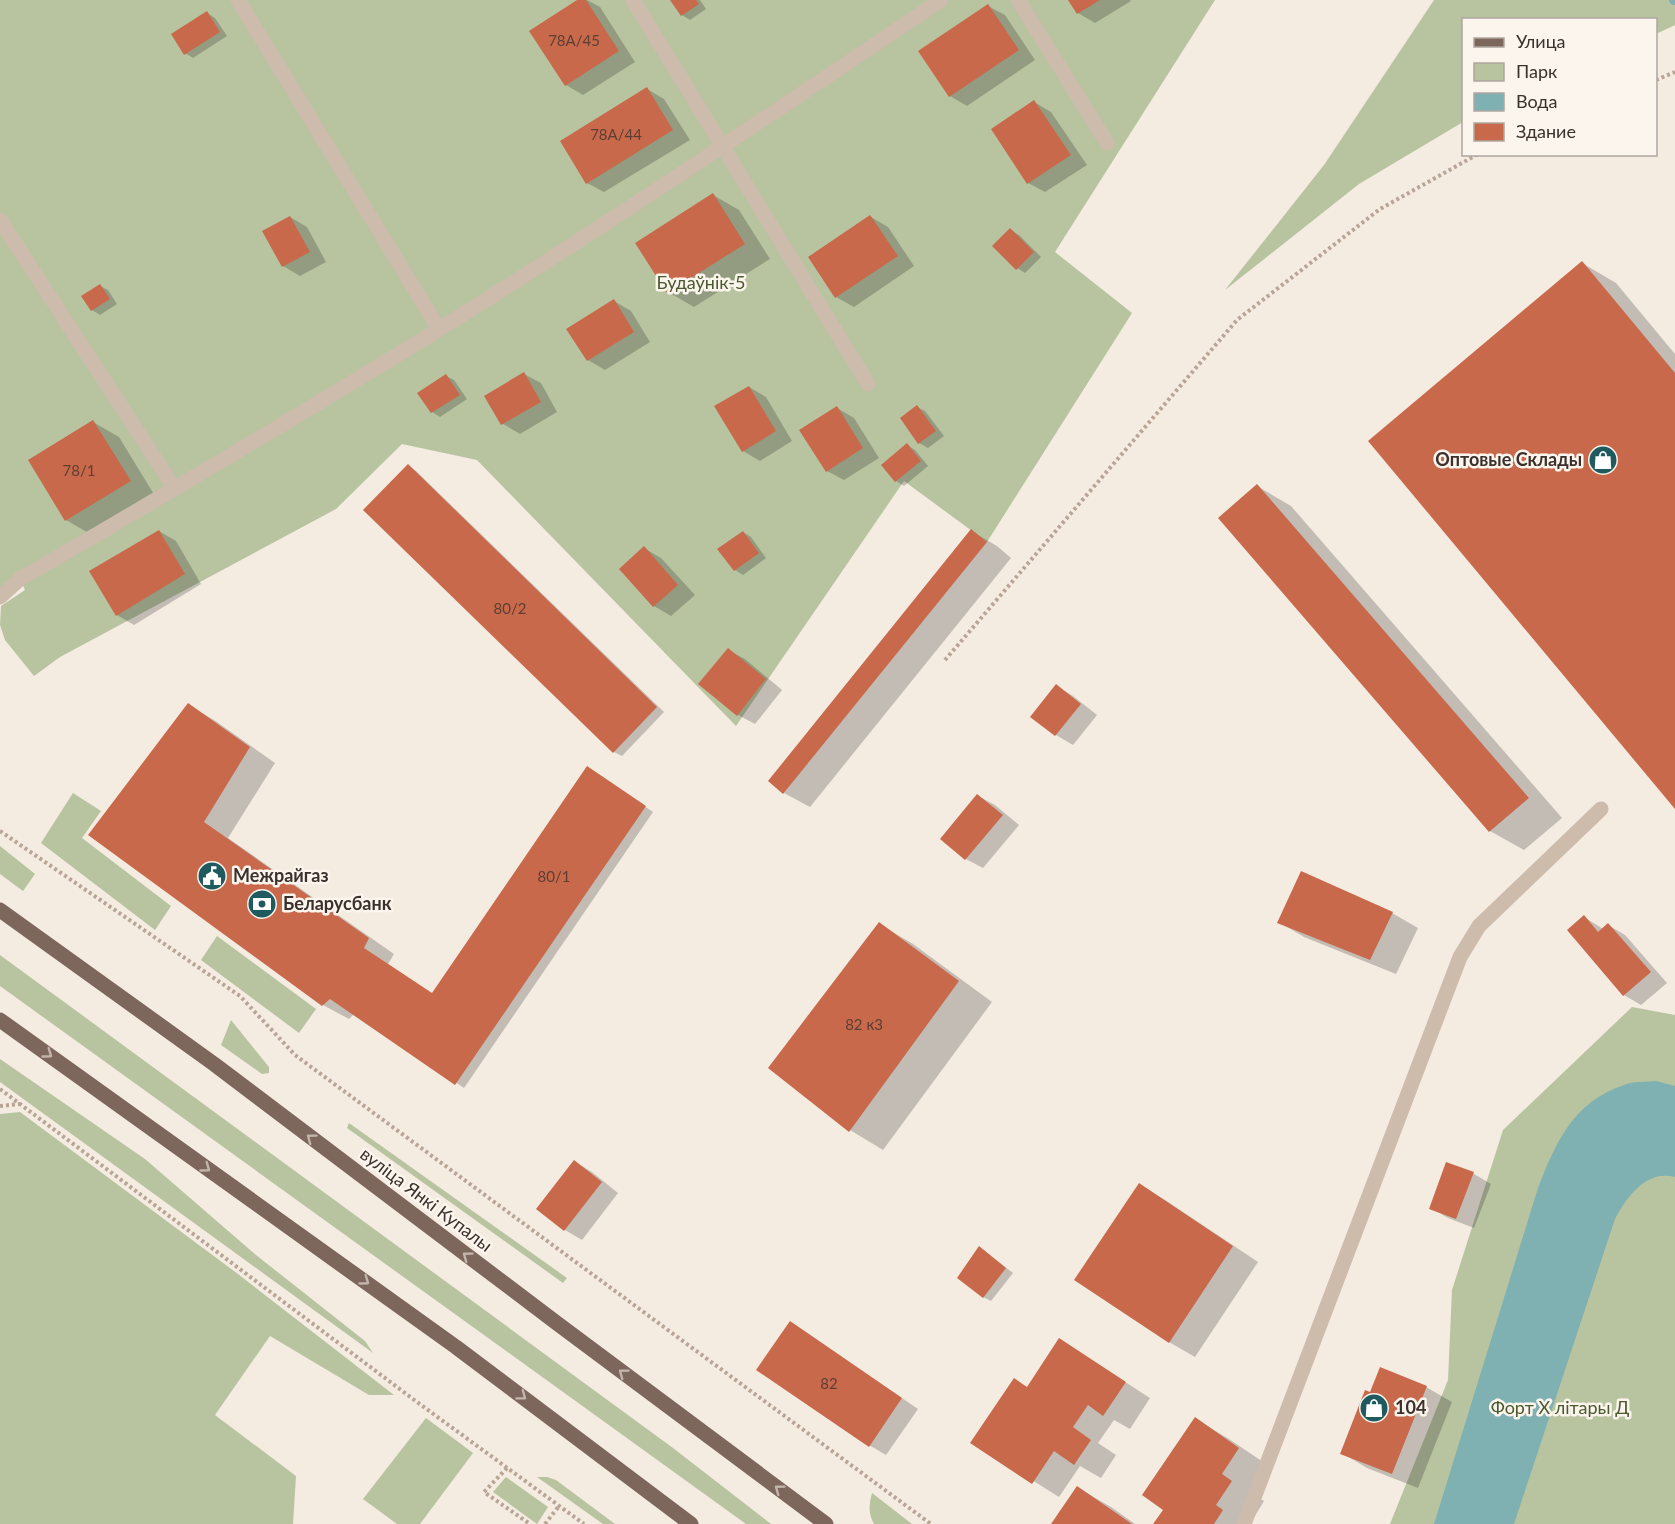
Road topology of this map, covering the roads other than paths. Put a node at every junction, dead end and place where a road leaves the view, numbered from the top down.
1 (238, 0) edge
2 (633, 0) edge
3 (941, 0) edge
4 (1018, 0) edge
5 (1107, 143) dead end
6 (724, 147) junction
7 (0, 220) edge
8 (439, 329) junction
9 (868, 384) dead end
10 (175, 489) junction
11 (0, 597) edge
12 (1601, 809) dead end
13 (0, 910) edge
14 (0, 1020) edge
15 (691, 1524) edge
16 (826, 1524) edge
17 (1244, 1524) edge

1 - 8 lane
2 - 6 lane
3 - 6 lane
4 - 5 lane
6 - 8 lane
6 - 9 lane
7 - 10 lane
8 - 10 lane
10 - 11 lane
12 - 17 lane
16 -> 13 main road, вуліца Янкі Купалы
14 -> 15 main road

